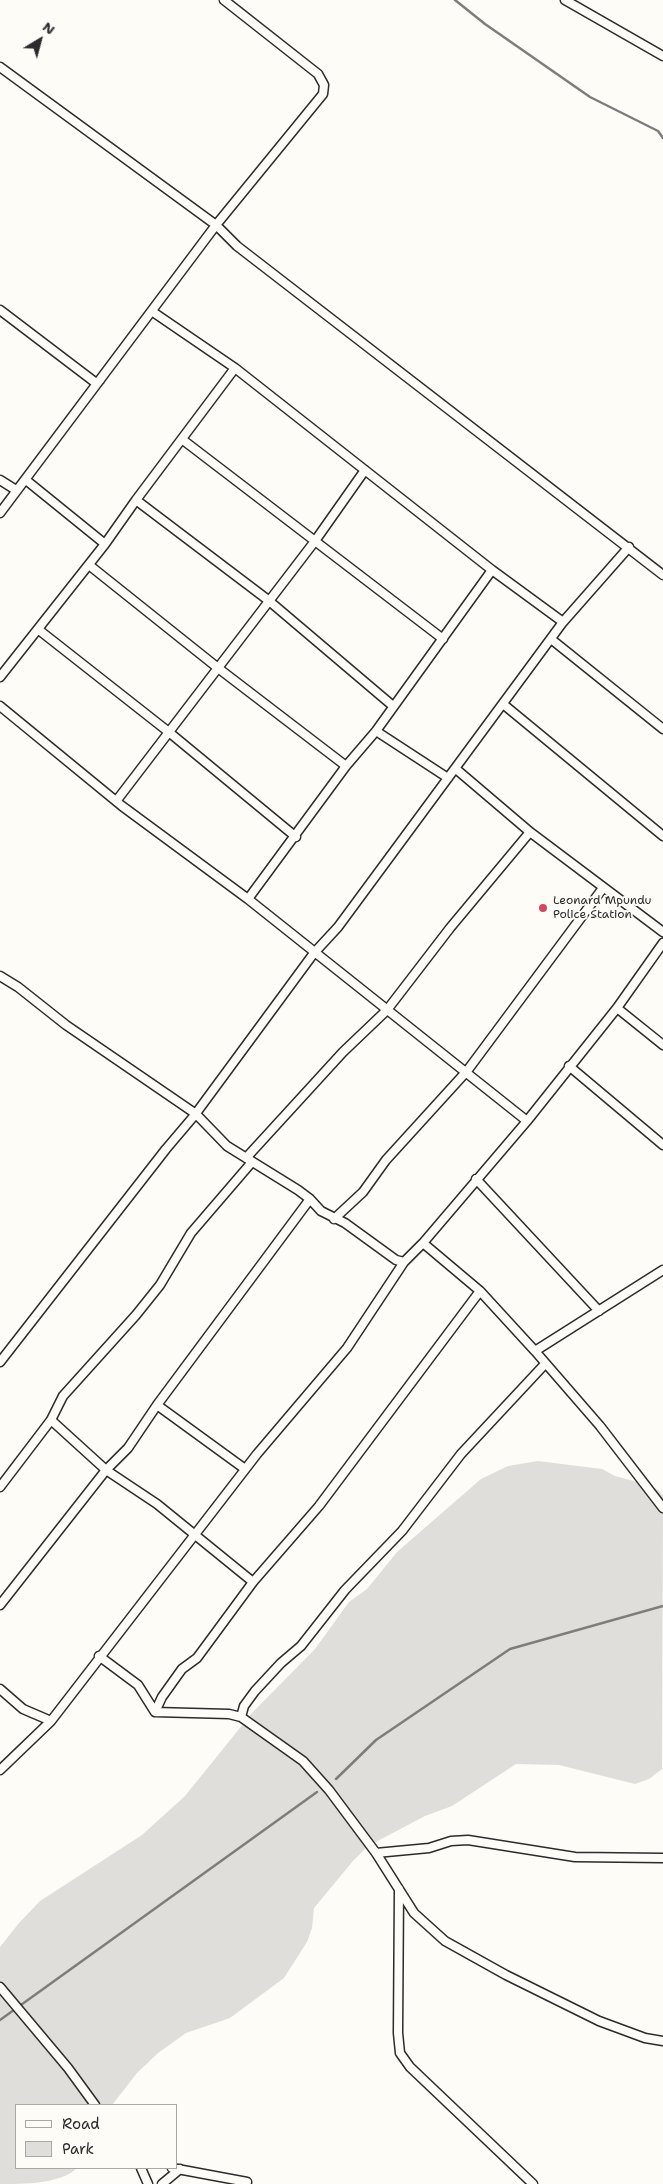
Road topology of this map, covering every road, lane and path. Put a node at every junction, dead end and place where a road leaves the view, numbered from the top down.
1 (224, 0) edge
2 (565, 0) edge
3 (663, 56) edge
4 (0, 67) edge
5 (216, 225) junction
6 (0, 310) edge
7 (153, 312) junction
8 (235, 368) junction
9 (102, 378) junction
10 (183, 440) junction
11 (365, 470) junction
12 (0, 480) edge
13 (26, 480) junction
14 (16, 490) junction
15 (136, 500) junction
16 (0, 512) edge
17 (315, 541) junction
18 (105, 544) junction
19 (629, 547) junction
20 (89, 565) junction
21 (492, 570) junction
22 (663, 575) edge
23 (268, 600) junction
24 (562, 622) junction
25 (39, 630) junction
26 (443, 639) junction
27 (551, 639) junction
28 (218, 668) junction
29 (0, 677) edge
30 (503, 704) junction
31 (0, 706) edge
32 (393, 706) junction
33 (663, 728) edge
34 (376, 731) junction
35 (170, 733) junction
36 (346, 766) junction
37 (456, 769) junction
38 (448, 778) junction
39 (117, 800) junction
40 (530, 832) junction
41 (663, 836) edge
42 (296, 837) junction
43 (603, 888) junction
44 (248, 899) junction
45 (663, 932) edge
46 (663, 943) edge
47 (314, 954) junction
48 (0, 976) edge
49 (618, 1008) junction
50 (387, 1010) junction
51 (663, 1045) edge
52 (569, 1066) junction
53 (467, 1071) junction
54 (196, 1114) junction
55 (527, 1121) junction
56 (663, 1145) edge
57 (249, 1160) junction
58 (476, 1178) junction
59 (310, 1199) junction
60 (334, 1219) junction
61 (423, 1243) junction
62 (404, 1262) junction
63 (663, 1270) edge
64 (480, 1291) junction
65 (599, 1311) junction
66 (535, 1351) junction
67 (0, 1362) edge
68 (545, 1364) junction
69 (157, 1405) junction
70 (51, 1420) junction
71 (106, 1470) junction
72 (245, 1470) junction
73 (0, 1487) edge
74 (663, 1508) edge
75 (195, 1534) junction
76 (253, 1582) junction
77 (0, 1605) edge
78 (99, 1656) junction
79 (0, 1689) edge
80 (155, 1712) junction
81 (241, 1717) junction
82 (51, 1721) junction
83 (0, 1770) edge
84 (376, 1853) junction
85 (663, 1858) edge
86 (399, 1887) junction
87 (0, 1988) edge
88 (663, 2040) edge
89 (94, 2104) edge
90 (178, 2168) edge
91 (141, 2169) edge
92 (175, 2169) edge
93 (247, 2182) dead end
94 (148, 2184) edge
95 (162, 2184) edge
96 (533, 2184) edge

1 - 5 street
2 - 3 street
4 - 5 street
5 - 7 street
5 - 19 street
6 - 9 street
7 - 8 street
7 - 9 street
8 - 10 street
8 - 11 street
9 - 13 street
10 - 15 street
10 - 17 street
11 - 17 street
11 - 21 street
12 - 14 street
13 - 14 street
13 - 18 street
14 - 16 street
15 - 18 street
15 - 23 street
17 - 23 street
17 - 26 street
18 - 20 street
19 - 22 street
19 - 24 street
20 - 25 street
20 - 28 street
21 - 24 street
21 - 26 street
23 - 28 street
23 - 32 street
24 - 27 street
25 - 29 street
25 - 35 street
26 - 32 street
27 - 30 street
27 - 33 street
28 - 35 street
28 - 36 street
30 - 37 street
30 - 41 street
31 - 39 street
32 - 34 street
34 - 36 street
34 - 38 street
35 - 39 street
35 - 42 street
36 - 42 street
37 - 38 street
37 - 40 street
38 - 47 street
39 - 44 street
40 - 43 street
40 - 50 street
42 - 44 street
43 - 45 street
43 - 53 street
44 - 47 street
46 - 49 street
47 - 50 street
47 - 54 street
48 - 54 street
49 - 51 street
49 - 52 street
50 - 53 street
50 - 57 street
52 - 55 street
52 - 56 street
53 - 55 street
53 - 60 street
54 - 57 street
54 - 67 street
55 - 58 street
57 - 59 street
57 - 70 street
58 - 61 street
58 - 65 street
59 - 60 street
59 - 69 street
60 - 62 street
61 - 62 street
61 - 64 street
62 - 72 street
63 - 65 street
64 - 66 street
64 - 76 street
65 - 66 street
66 - 68 street
68 - 74 street
68 - 81 street
69 - 71 street
69 - 72 street
70 - 71 street
70 - 73 street
71 - 75 street
71 - 77 street
72 - 75 street
75 - 76 street
75 - 78 street
76 - 80 street
78 - 80 street
78 - 82 street
79 - 82 street
80 - 81 street
81 - 84 street
82 - 83 street
84 - 85 street
84 - 86 street
86 - 88 street
86 - 96 street
87 - 89 street
90 - 93 street
91 - 94 street
92 - 95 street

